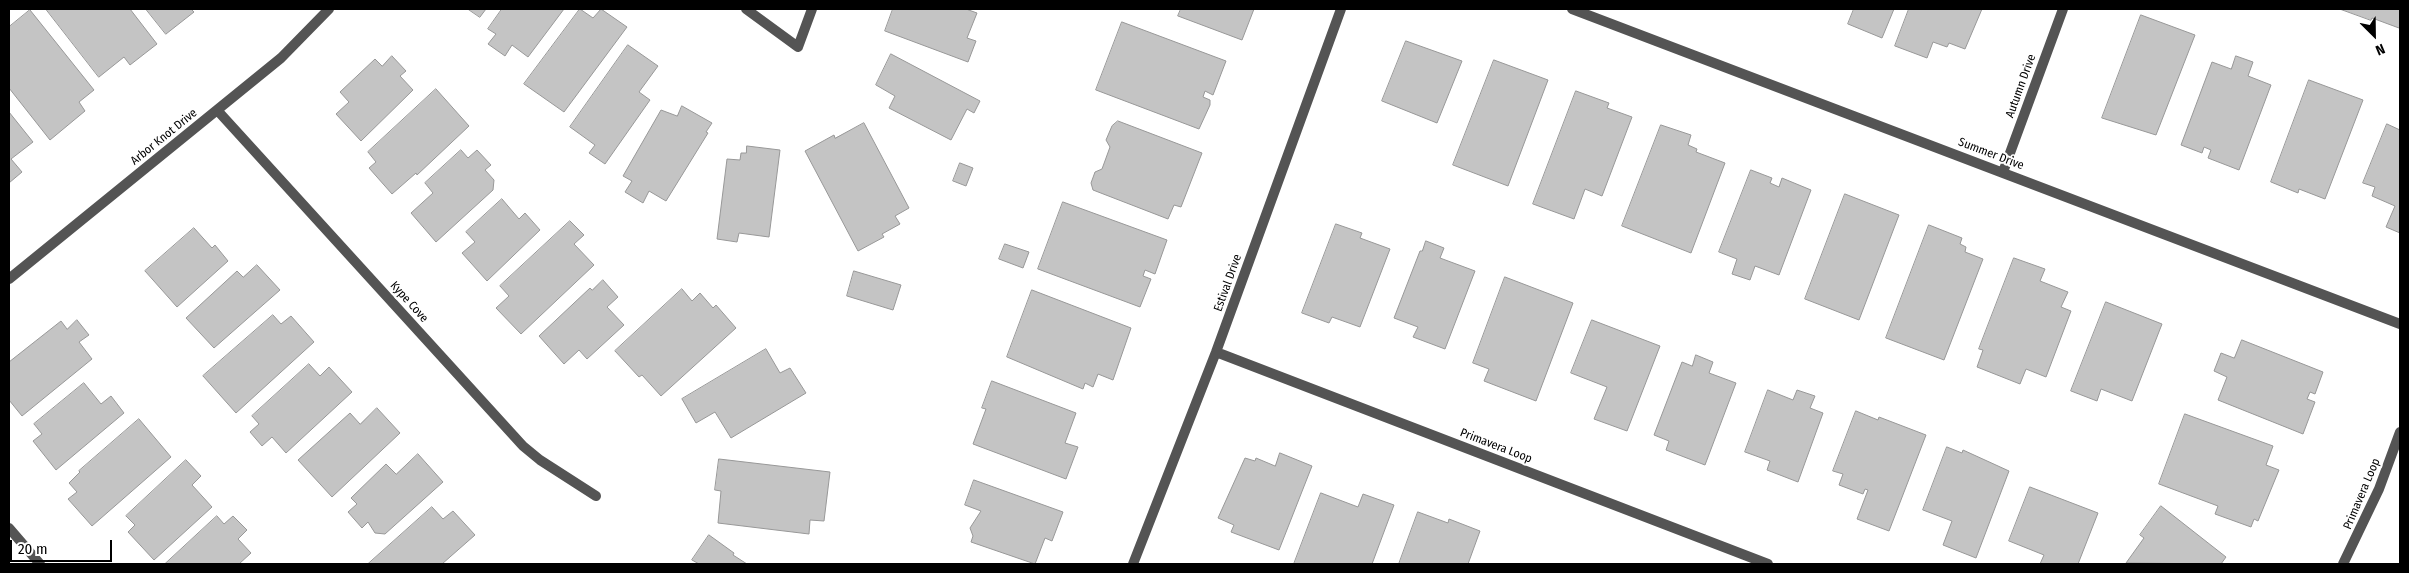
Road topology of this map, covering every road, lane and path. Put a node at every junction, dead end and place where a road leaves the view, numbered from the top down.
1 (329, 9) edge
2 (746, 9) edge
3 (812, 9) edge
4 (1341, 9) edge
5 (1572, 9) edge
6 (2063, 9) edge
7 (217, 110) junction
8 (2003, 172) junction
9 (9, 279) edge
10 (2400, 324) edge
11 (1216, 352) junction
12 (2400, 432) edge
13 (596, 496) dead end
14 (9, 528) edge
15 (40, 564) edge
16 (1133, 564) edge
17 (1768, 564) edge
18 (2343, 564) edge

1 - 7 street, Arbor Knot Drive
2 - 3 street
4 - 11 street, Estival Drive
5 - 8 street, Summer Drive
6 - 8 street, Autumn Drive
7 - 9 street, Arbor Knot Drive
7 - 13 street, Kype Cove
8 - 10 street, Summer Drive
11 - 16 street, Estival Drive
11 - 17 street, Primavera Loop
12 - 18 street, Primavera Loop
14 - 15 street

